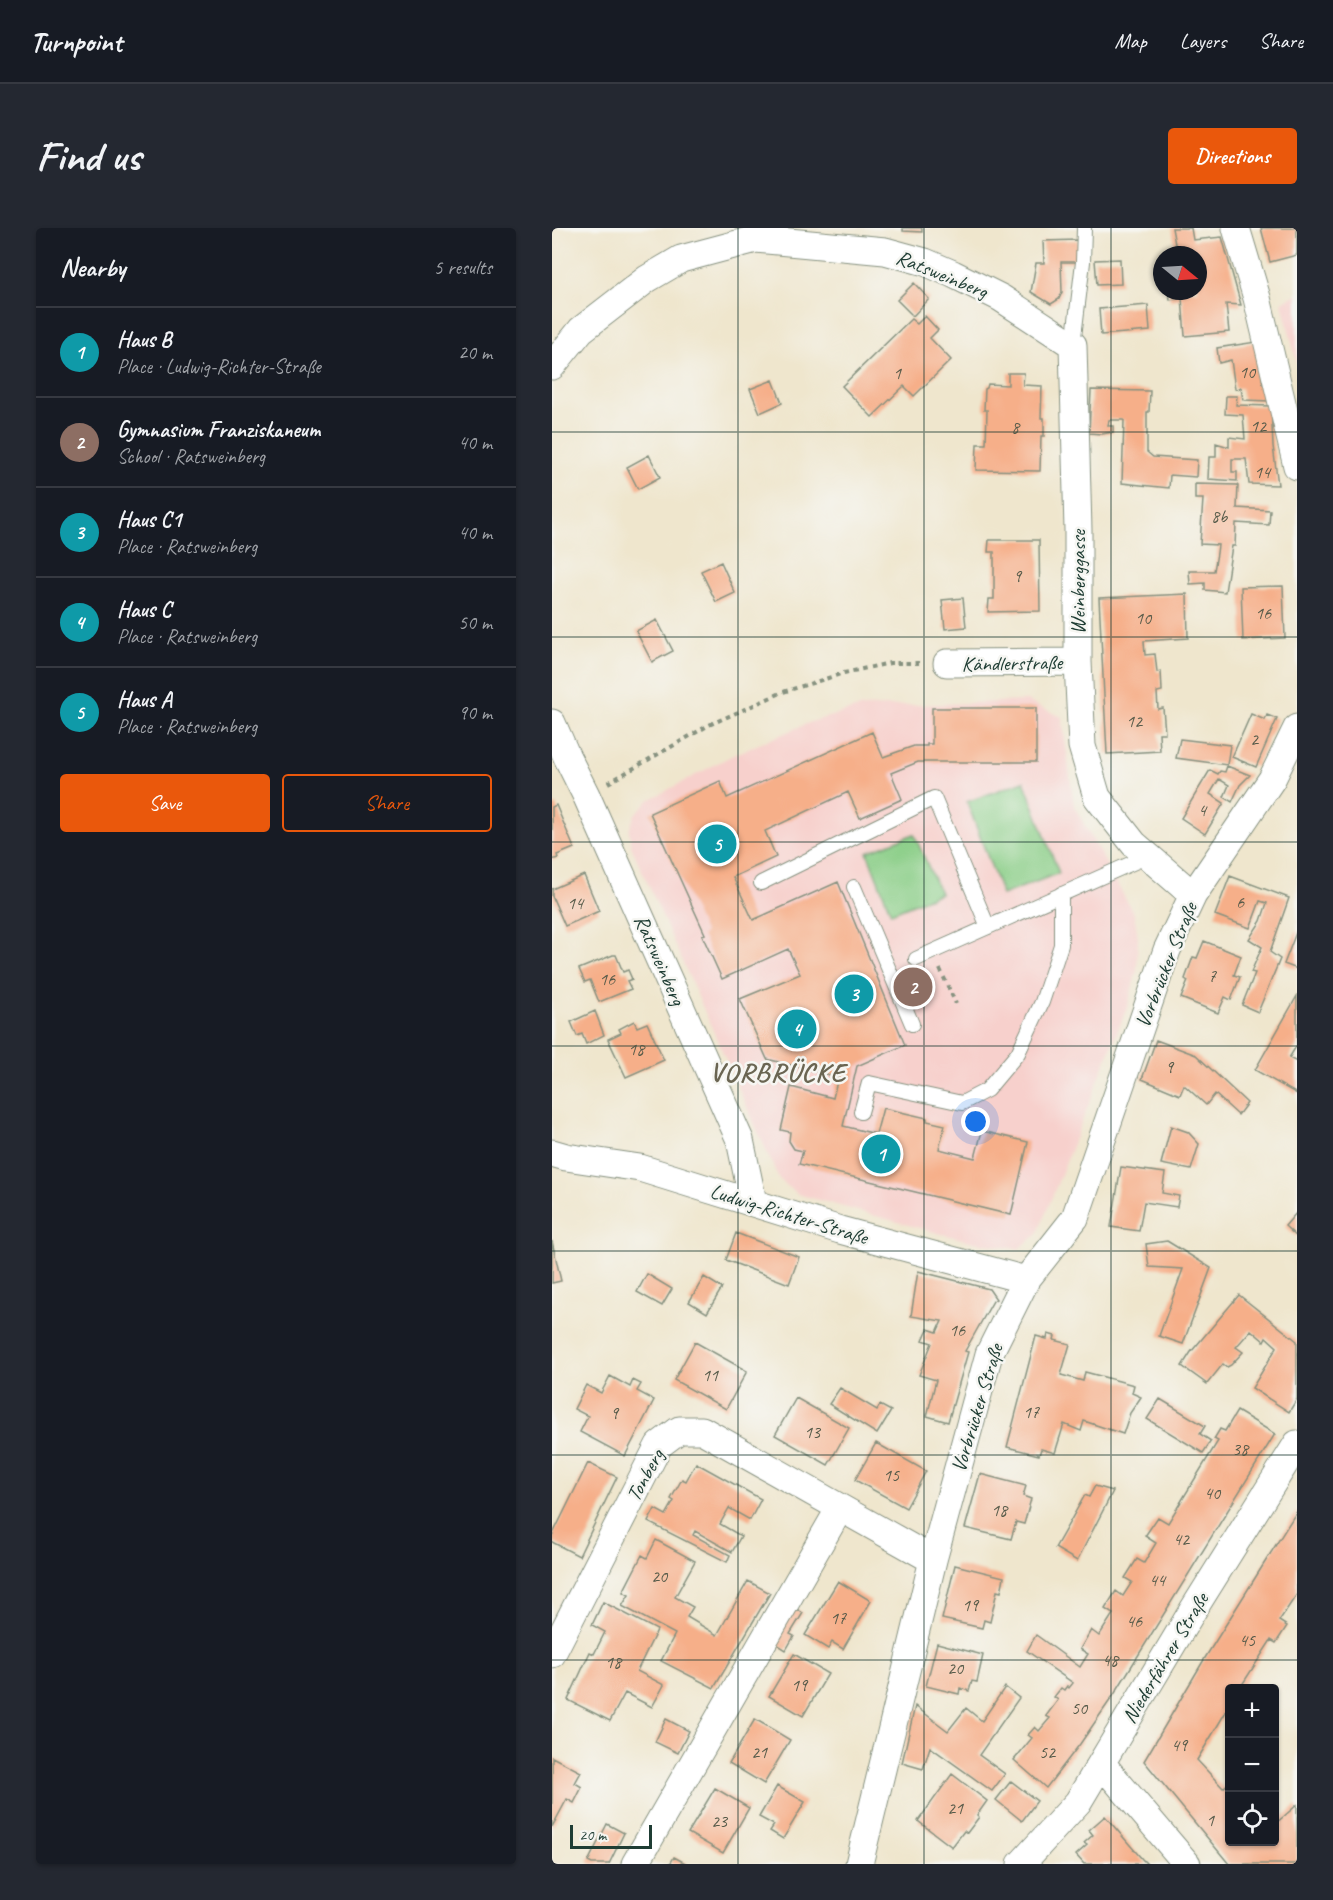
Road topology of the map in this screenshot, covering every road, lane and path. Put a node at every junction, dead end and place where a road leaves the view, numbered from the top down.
1 (1084, 228) edge
2 (1236, 228) edge
3 (1073, 345) junction
4 (552, 366) edge
5 (1297, 466) edge
6 (1078, 662) junction
7 (947, 663) joint
8 (552, 723) edge
9 (1297, 728) edge
10 (586, 795) junction
11 (1148, 855) junction
12 (761, 883) dead end
13 (854, 887) dead end
14 (1061, 894) junction
15 (1193, 895) junction
16 (988, 927) junction
17 (933, 952) junction
18 (916, 959) dead end
19 (956, 1004) dead end
20 (912, 1024) dead end
21 (861, 1112) dead end
22 (552, 1153) edge
23 (753, 1202) junction
24 (1026, 1280) junction
25 (1297, 1444) edge
26 (840, 1508) junction
27 (933, 1560) junction
28 (552, 1654) edge
29 (1102, 1764) junction
30 (635, 1864) edge
31 (859, 1864) edge
32 (1021, 1864) edge
33 (1187, 1864) edge

1 - 3 lane, Weinberggasse
2 - 5 street
3 - 4 street, Ratsweinberg
3 - 6 street, Weinberggasse
6 - 7 street, Kändlerstraße
6 - 11 street, Weinberggasse
7 - 10 path
8 - 10 street, Ratsweinberg
9 - 15 street, Vorbrücker Straße
10 - 23 street, Ratsweinberg
11 - 14 lane
11 - 15 street, Weinberggasse
12 - 16 lane
13 - 20 lane
14 - 16 lane
14 - 21 lane
15 - 24 street, Vorbrücker Straße
16 - 17 lane
17 - 18 lane
17 - 19 path
22 - 23 street, Ludwig-Richter-Straße
23 - 24 street, Ludwig-Richter-Straße
24 - 27 street, Vorbrücker Straße
25 - 29 street, Niederfährer Straße
26 - 27 street, Tonberg
26 - 28 street, Tonberg
26 - 30 street
27 - 31 street, Vorbrücker Straße
29 - 32 street, Niederfährer Straße
29 - 33 street

